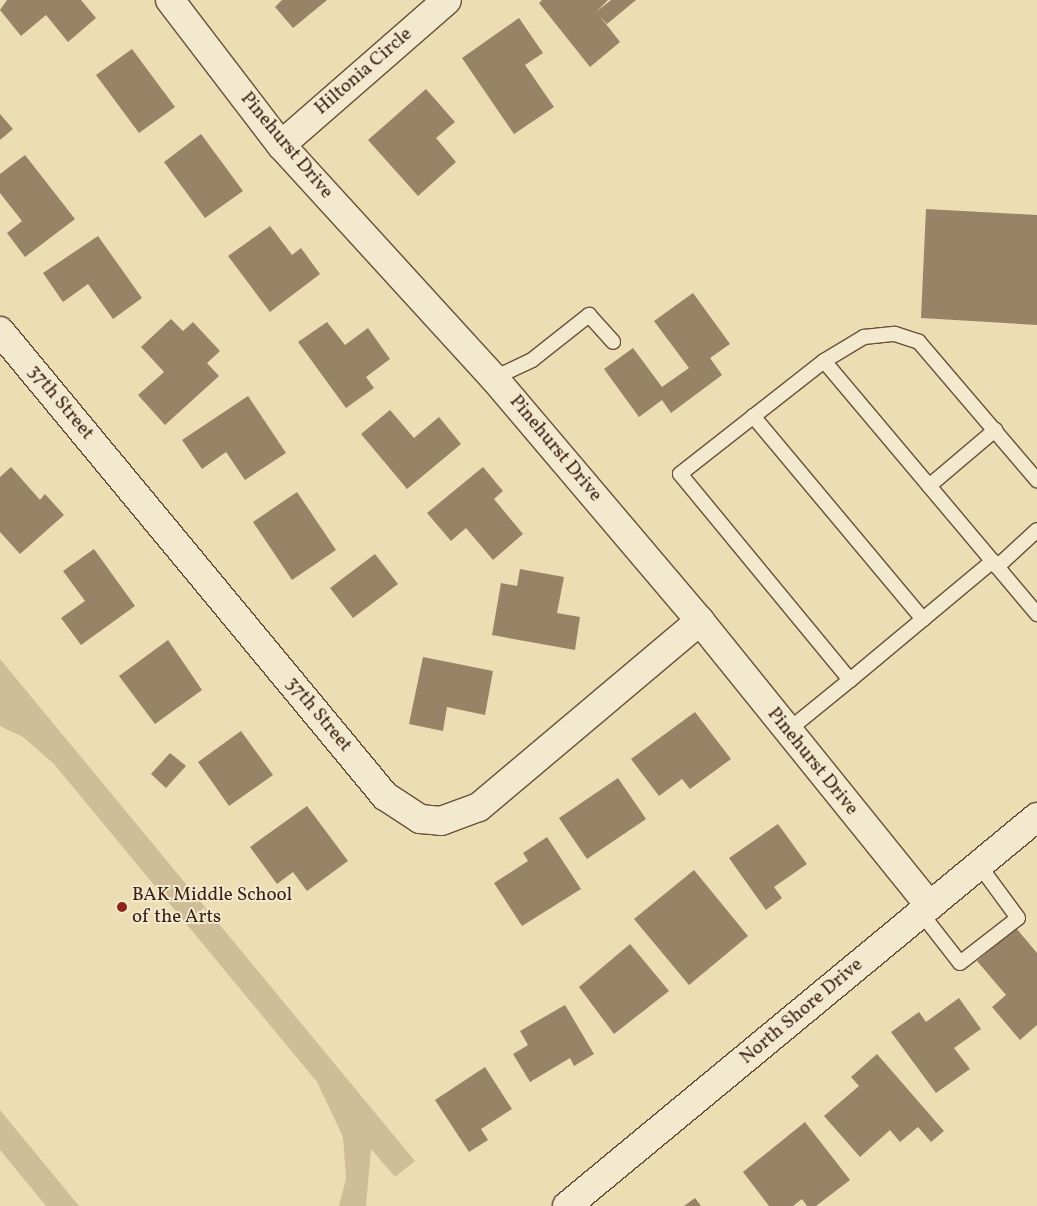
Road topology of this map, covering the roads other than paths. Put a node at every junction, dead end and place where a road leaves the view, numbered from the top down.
1 (170, 0) edge
2 (446, 0) edge
3 (281, 144) junction
4 (0, 331) edge
5 (613, 342) dead end
6 (824, 361) junction
7 (494, 378) junction
8 (753, 416) junction
9 (995, 430) junction
10 (1037, 480) edge
11 (929, 486) junction
12 (1037, 530) edge
13 (995, 564) junction
14 (1037, 614) edge
15 (923, 619) junction
16 (700, 621) junction
17 (850, 680) junction
18 (786, 732) junction
19 (1037, 818) edge
20 (979, 865) junction
21 (926, 910) junction
22 (567, 1206) edge

1 - 3 street, Pinehurst Drive
2 - 3 street, Hiltonia Circle
3 - 7 street, Pinehurst Drive
4 - 16 street, 37th Street
5 - 7 lane
6 - 8 lane
6 - 9 lane
6 - 11 lane
7 - 16 street, Pinehurst Drive
8 - 15 lane
8 - 17 lane
9 - 10 lane
9 - 11 lane
11 - 13 lane
12 - 13 lane
13 - 14 lane
13 - 15 lane
15 - 17 lane
16 - 18 street, Pinehurst Drive
17 - 18 lane
18 - 21 street, Pinehurst Drive
19 - 20 street, North Shore Drive
20 - 21 street, North Shore Drive
20 - 21 lane
21 - 22 street, North Shore Drive

